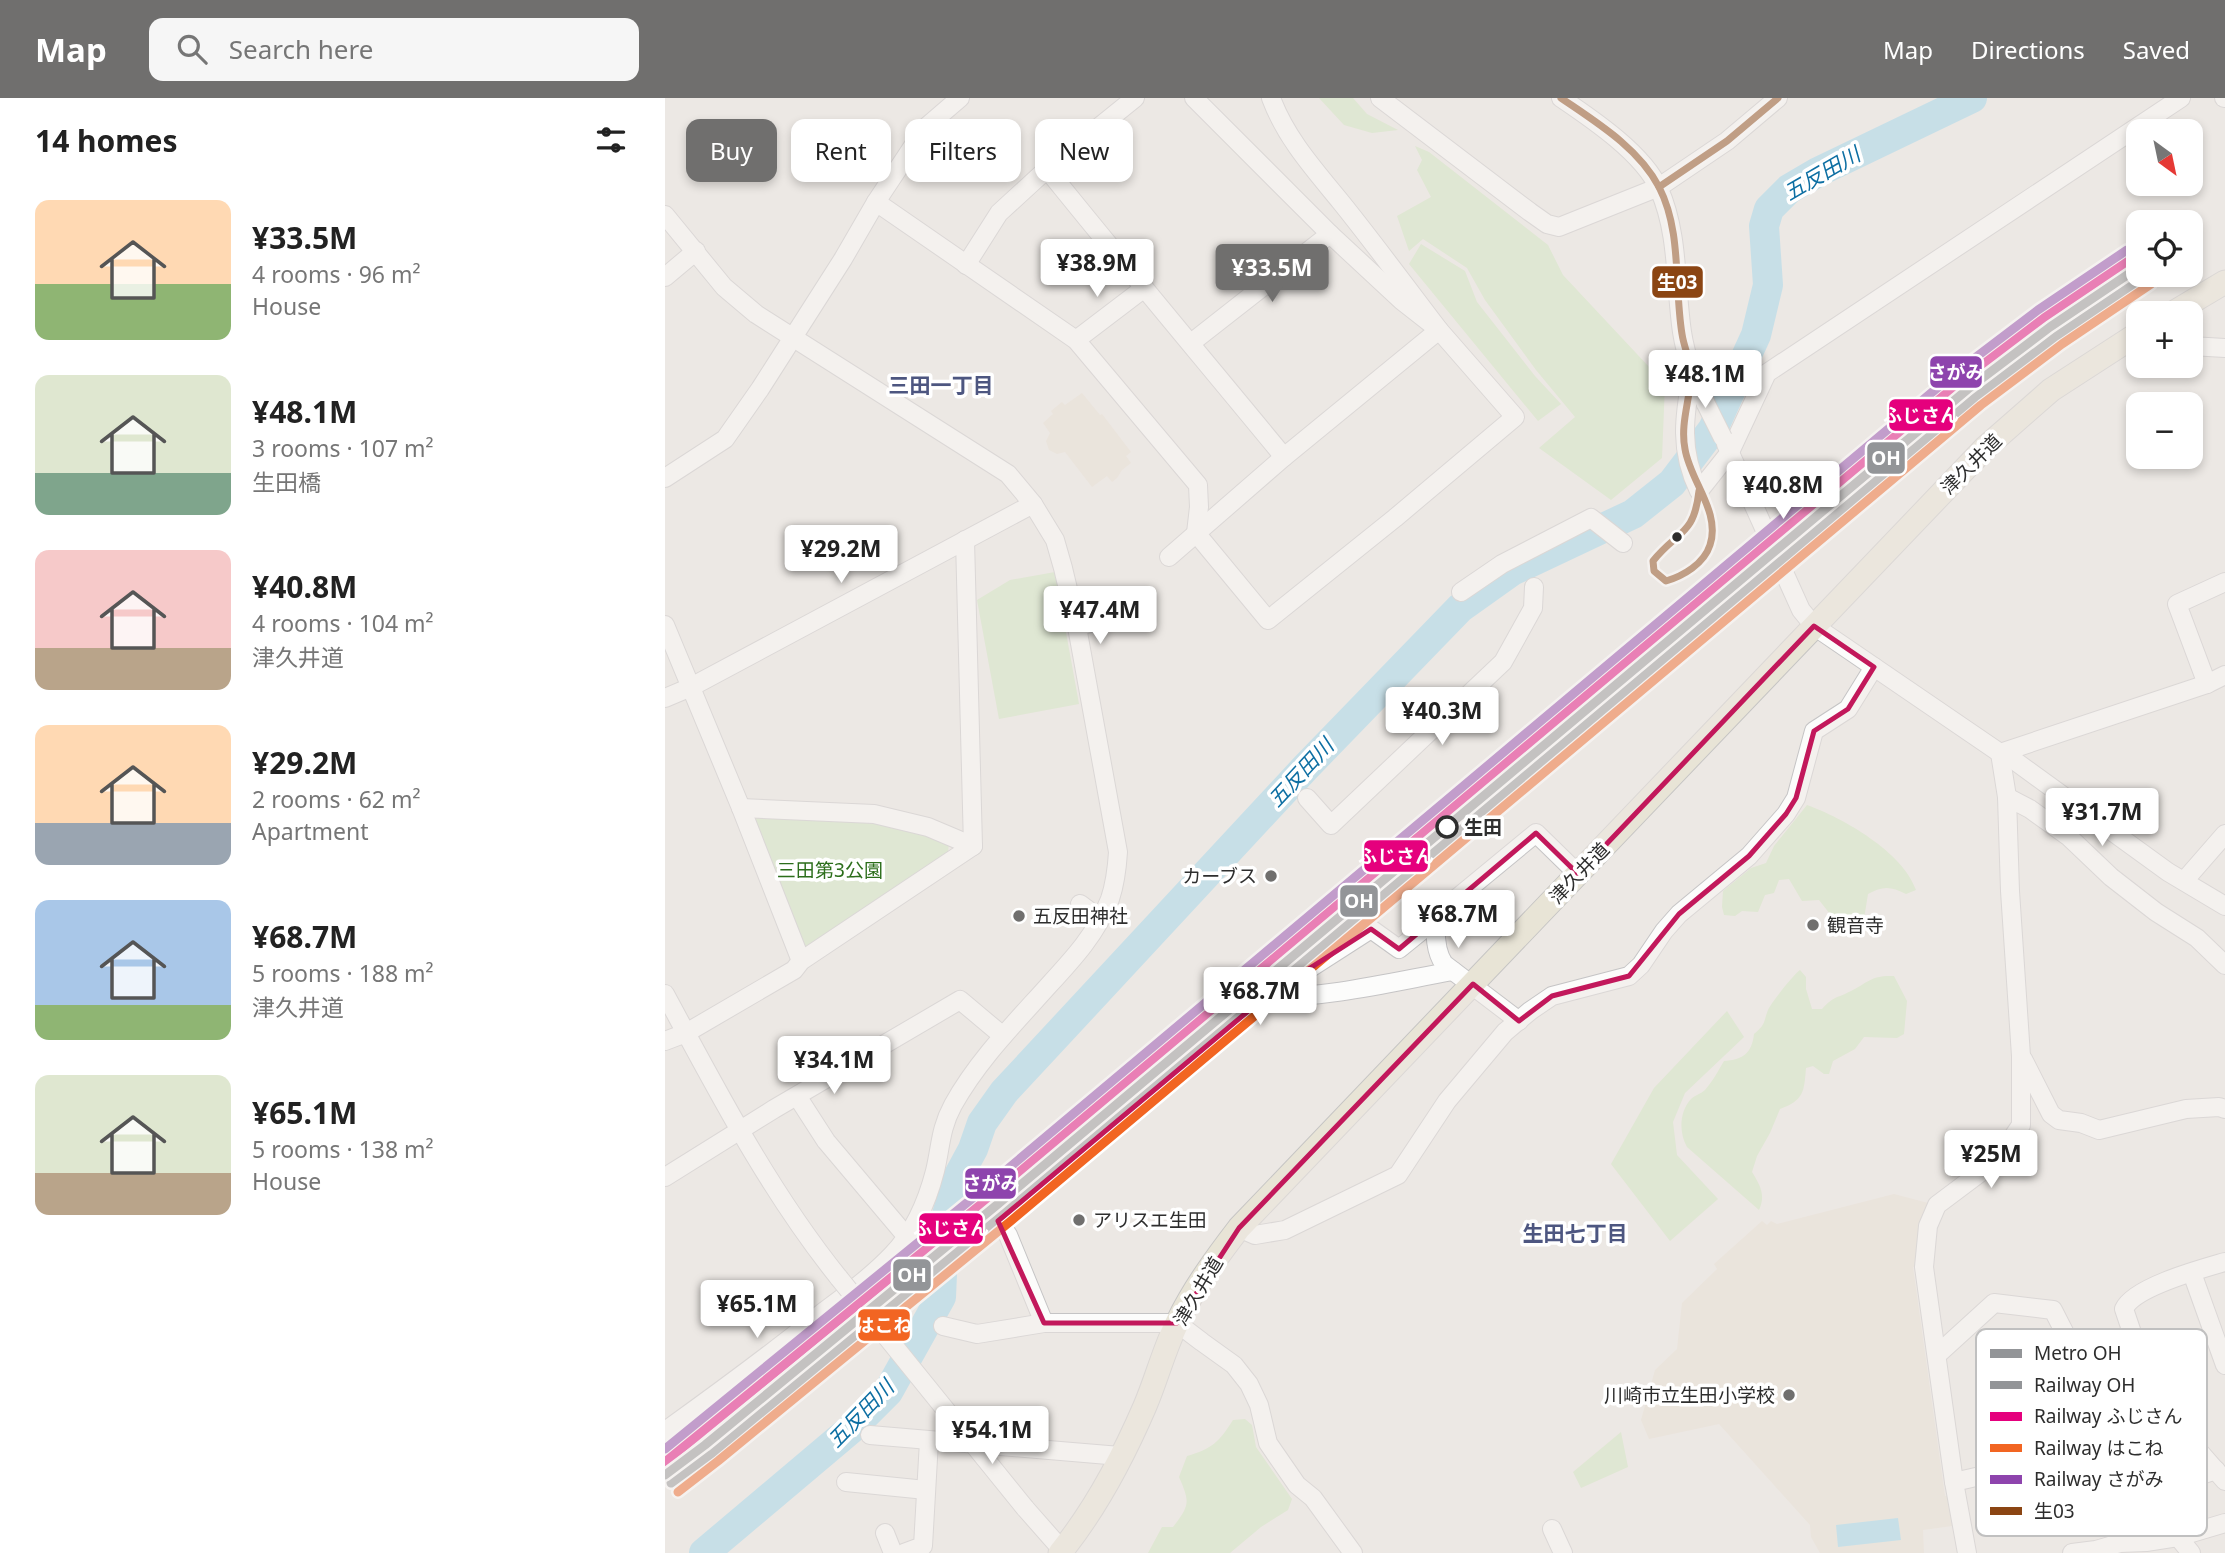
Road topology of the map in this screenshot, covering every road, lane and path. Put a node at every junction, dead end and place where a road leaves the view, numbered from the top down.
1 (960, 98) edge
2 (1135, 98) edge
3 (1194, 98) edge
4 (1271, 98) edge
5 (1380, 98) edge
6 (1561, 98) edge
7 (1778, 98) edge
8 (2181, 98) edge
9 (1109, 119) edge
10 (1035, 180) edge
11 (1057, 182) edge
12 (1659, 187) junction
13 (876, 202) junction
14 (665, 215) edge
15 (1330, 234) junction
16 (696, 251) junction
17 (966, 265) junction
18 (665, 277) edge
19 (2225, 282) edge
20 (1143, 289) junction
21 (2193, 301) edge
22 (1439, 330) junction
23 (792, 337) junction
24 (1076, 340) junction
25 (1191, 343) junction
26 (2126, 343) edge
27 (2203, 346) edge
28 (2225, 348) edge
29 (1692, 373) junction
30 (1726, 445) junction
31 (1284, 457) junction
32 (665, 478) edge
33 (1033, 504) junction
34 (1196, 533) junction
35 (965, 540) junction
36 (1621, 542) dead end
37 (1169, 557) dead end
38 (2225, 582) edge
39 (1534, 587) dead end
40 (1461, 593) dead end
41 (1101, 614) dead end
42 (665, 625) edge
43 (1814, 626) junction
44 (1077, 627) junction
45 (1874, 667) junction
46 (2219, 679) edge
47 (691, 687) junction
48 (665, 698) edge
49 (2000, 753) junction
50 (2007, 797) junction
51 (1307, 799) dead end
52 (741, 808) junction
53 (2225, 834) edge
54 (972, 846) junction
55 (1578, 874) junction
56 (2184, 881) junction
57 (1080, 904) dead end
58 (2225, 906) edge
59 (1100, 919) junction
60 (1436, 919) junction
61 (801, 961) junction
62 (2225, 965) edge
63 (1453, 971) junction
64 (1473, 984) junction
65 (665, 994) edge
66 (1265, 997) junction
67 (1519, 1021) junction
68 (686, 1033) junction
69 (1003, 1037) junction
70 (665, 1041) edge
71 (2021, 1056) junction
72 (797, 1096) junction
73 (2225, 1109) edge
74 (740, 1130) junction
75 (665, 1177) edge
76 (998, 1221) junction
77 (1239, 1228) junction
78 (907, 1237) junction
79 (2225, 1262) edge
80 (956, 1265) dead end
81 (2192, 1273) junction
82 (1044, 1323) junction
83 (1177, 1323) junction
84 (943, 1326) dead end
85 (2063, 1329) edge
86 (2131, 1329) edge
87 (2222, 1345) edge
88 (1938, 1354) junction
89 (2225, 1365) edge
90 (665, 1431) edge
91 (870, 1435) dead end
92 (929, 1441) junction
93 (1120, 1456) junction
94 (2207, 1460) edge
95 (2220, 1475) edge
96 (1976, 1477) edge
97 (846, 1482) dead end
98 (1954, 1482) junction
99 (926, 1490) junction
100 (2225, 1523) edge
101 (2207, 1528) edge
102 (1552, 1529) dead end
103 (885, 1533) dead end
104 (2181, 1536) edge
105 (2178, 1537) junction
106 (2097, 1551) edge
107 (1061, 1552) edge
108 (893, 1553) edge
109 (904, 1553) edge
110 (1353, 1553) edge
111 (1563, 1553) edge
112 (1967, 1553) edge
113 (2072, 1553) edge
114 (2191, 1553) edge

1 - 13 street
2 - 9 street
3 - 15 street
4 - 22 street
5 - 12 street
6 - 12 street
7 - 12 street
8 - 30 street
10 - 17 street
11 - 20 street
12 - 29 street
13 - 17 street
13 - 23 street
14 - 16 street
15 - 22 street
15 - 25 street
16 - 18 street
16 - 23 street
17 - 24 street
19 - 21 main road
20 - 24 street
20 - 25 street
22 - 31 street
22 - 34 street
23 - 32 street
23 - 33 street
24 - 34 street
25 - 31 street
26 - 43 main road, 津久井道
27 - 28 street
29 - 30 street, bridge
29 - 30 street
30 - 43 street
31 - 34 street
33 - 35 street
33 - 44 street
34 - 37 street
35 - 47 street
35 - 54 street
36 - 40 street
38 - 46 street
39 - 51 street
41 - 44 street
42 - 47 street
43 - 45 street
43 - 55 main road, 津久井道
44 - 59 street
45 - 49 street
45 - 67 street
46 - 49 street
47 - 48 street
47 - 52 street
49 - 50 street
49 - 56 street
50 - 62 street
50 - 71 street
52 - 54 street
52 - 61 street
53 - 56 street
54 - 61 street
55 - 60 street
55 - 64 main road, 津久井道
56 - 58 street
57 - 59 street
59 - 69 street
60 - 63 street
60 - 66 street
61 - 68 street
63 - 64 street
63 - 66 street
64 - 67 street
64 - 77 main road, 津久井道
65 - 68 street
66 - 76 street
67 - 77 street
68 - 70 street
68 - 74 street
69 - 72 street
69 - 78 street
71 - 73 street
71 - 88 street
72 - 74 street
72 - 78 street
74 - 75 street
74 - 107 street, bridge
76 - 80 street
76 - 82 street
77 - 83 main road, 津久井道
78 - 90 street
79 - 81 street
81 - 86 street
81 - 87 street
82 - 83 street
82 - 84 street
83 - 93 main road, 津久井道
83 - 110 street
85 - 88 street
87 - 89 street
88 - 98 street
91 - 92 street
92 - 93 street
92 - 99 street
93 - 107 main road, 津久井道
94 - 95 street
96 - 98 street
97 - 99 street
98 - 112 street
99 - 109 street
100 - 101 street
102 - 111 street
103 - 108 street
104 - 105 street
105 - 106 street
105 - 114 street
106 - 113 street

